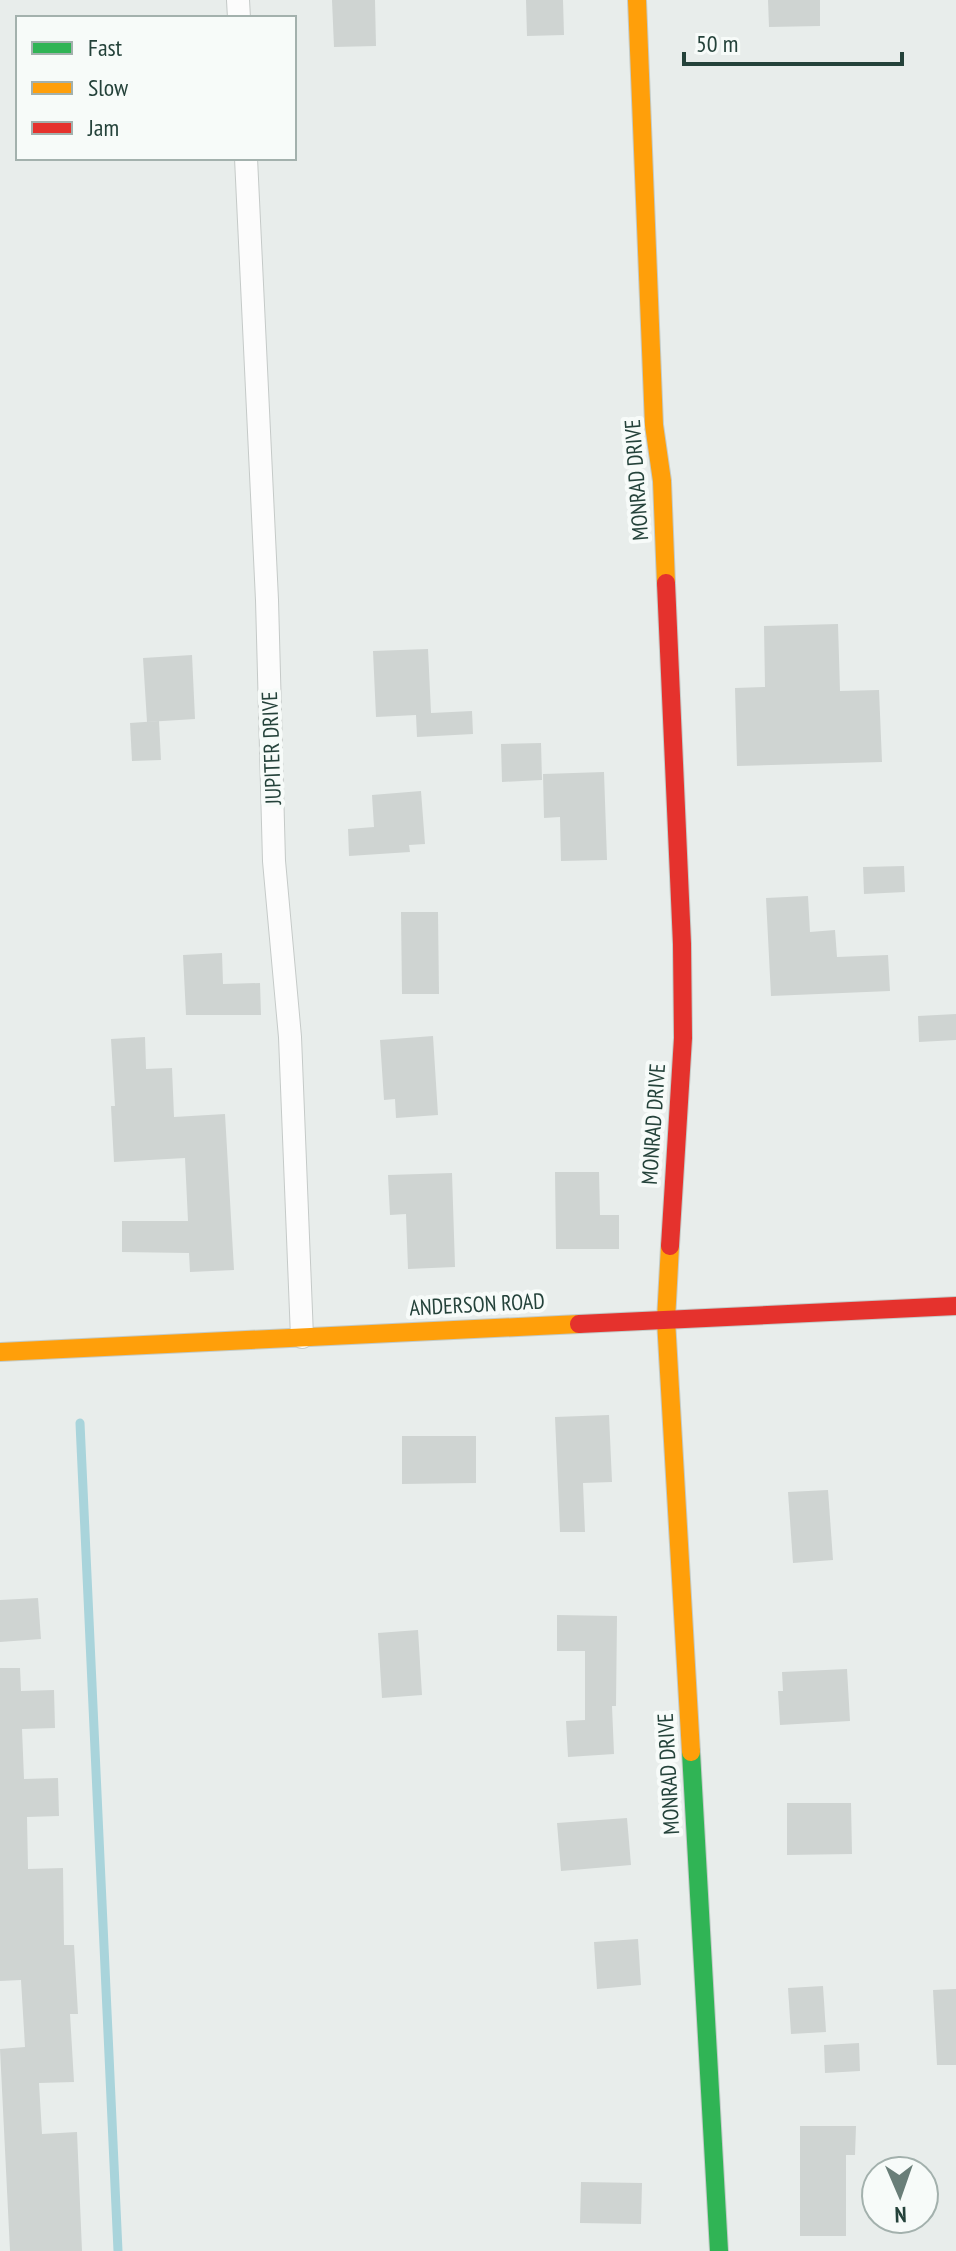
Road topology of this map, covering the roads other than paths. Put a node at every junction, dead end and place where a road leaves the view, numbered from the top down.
1 (637, 0) edge
2 (246, 160) edge
3 (956, 1306) edge
4 (666, 1320) junction
5 (302, 1337) junction
6 (0, 1352) edge
7 (719, 2251) edge

1 - 4 street, MONRAD DRIVE
2 - 5 street, JUPITER DRIVE
3 - 4 street, ANDERSON ROAD
4 - 5 street, ANDERSON ROAD
4 - 7 street, MONRAD DRIVE
5 - 6 street, ANDERSON ROAD

